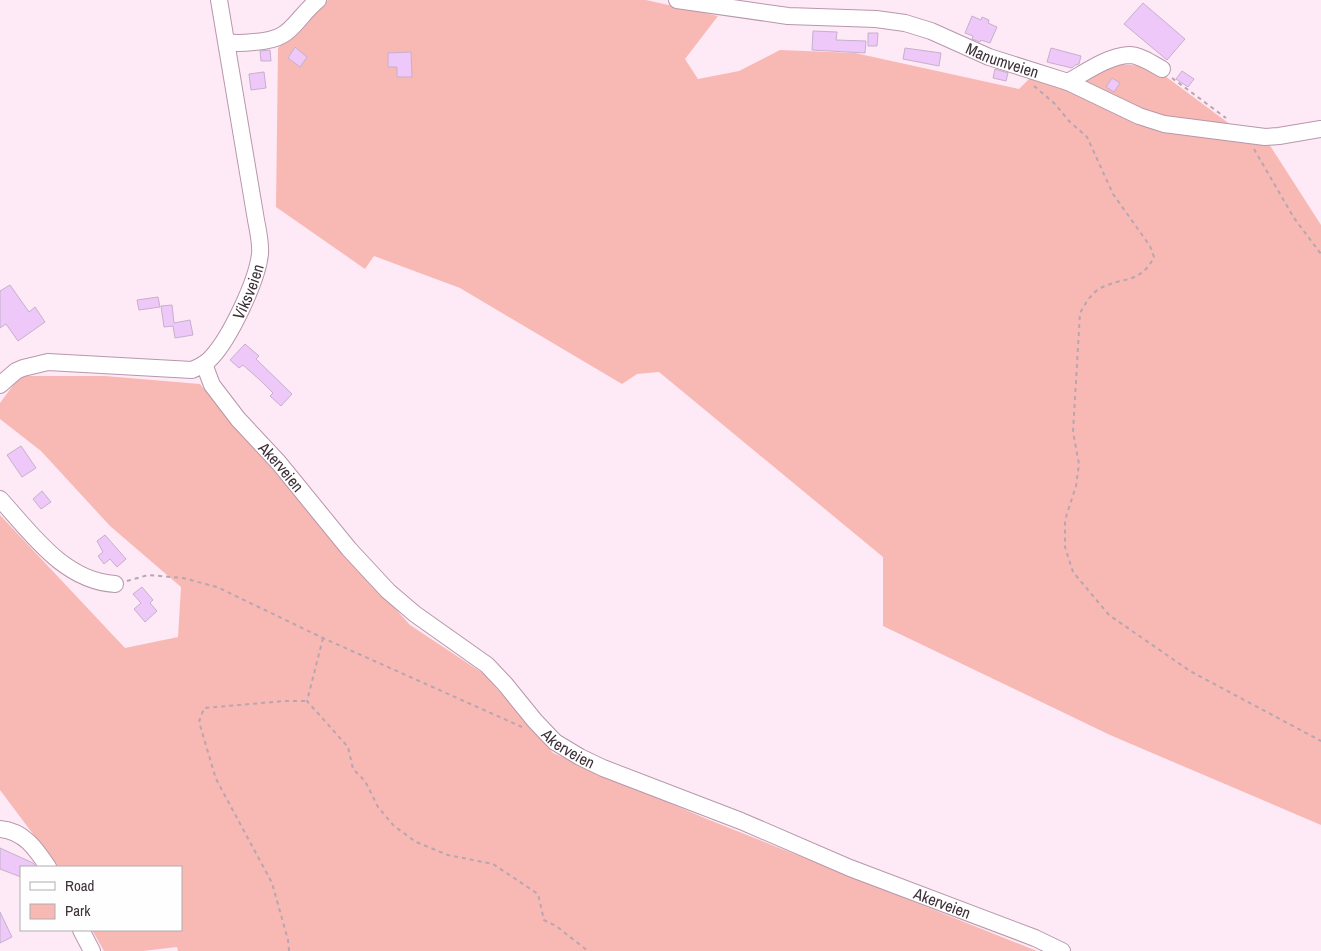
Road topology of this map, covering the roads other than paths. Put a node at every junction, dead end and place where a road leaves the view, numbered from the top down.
1 (219, 0) edge
2 (318, 0) edge
3 (678, 0) edge
4 (227, 42) junction
5 (1162, 69) road end
6 (1068, 82) junction
7 (1321, 128) edge
8 (204, 364) junction
9 (0, 385) edge
10 (0, 499) edge
11 (115, 584) road end
12 (0, 829) edge
13 (47, 866) edge
14 (82, 931) edge
15 (92, 951) edge
16 (1062, 951) edge

1 - 4 street, Viksveien
2 - 4 street
3 - 6 street, Manumveien
4 - 8 street, Viksveien
5 - 6 street
6 - 7 street, Manumveien
8 - 9 street
8 - 16 street, Akerveien
10 - 11 street
12 - 13 street
14 - 15 street

